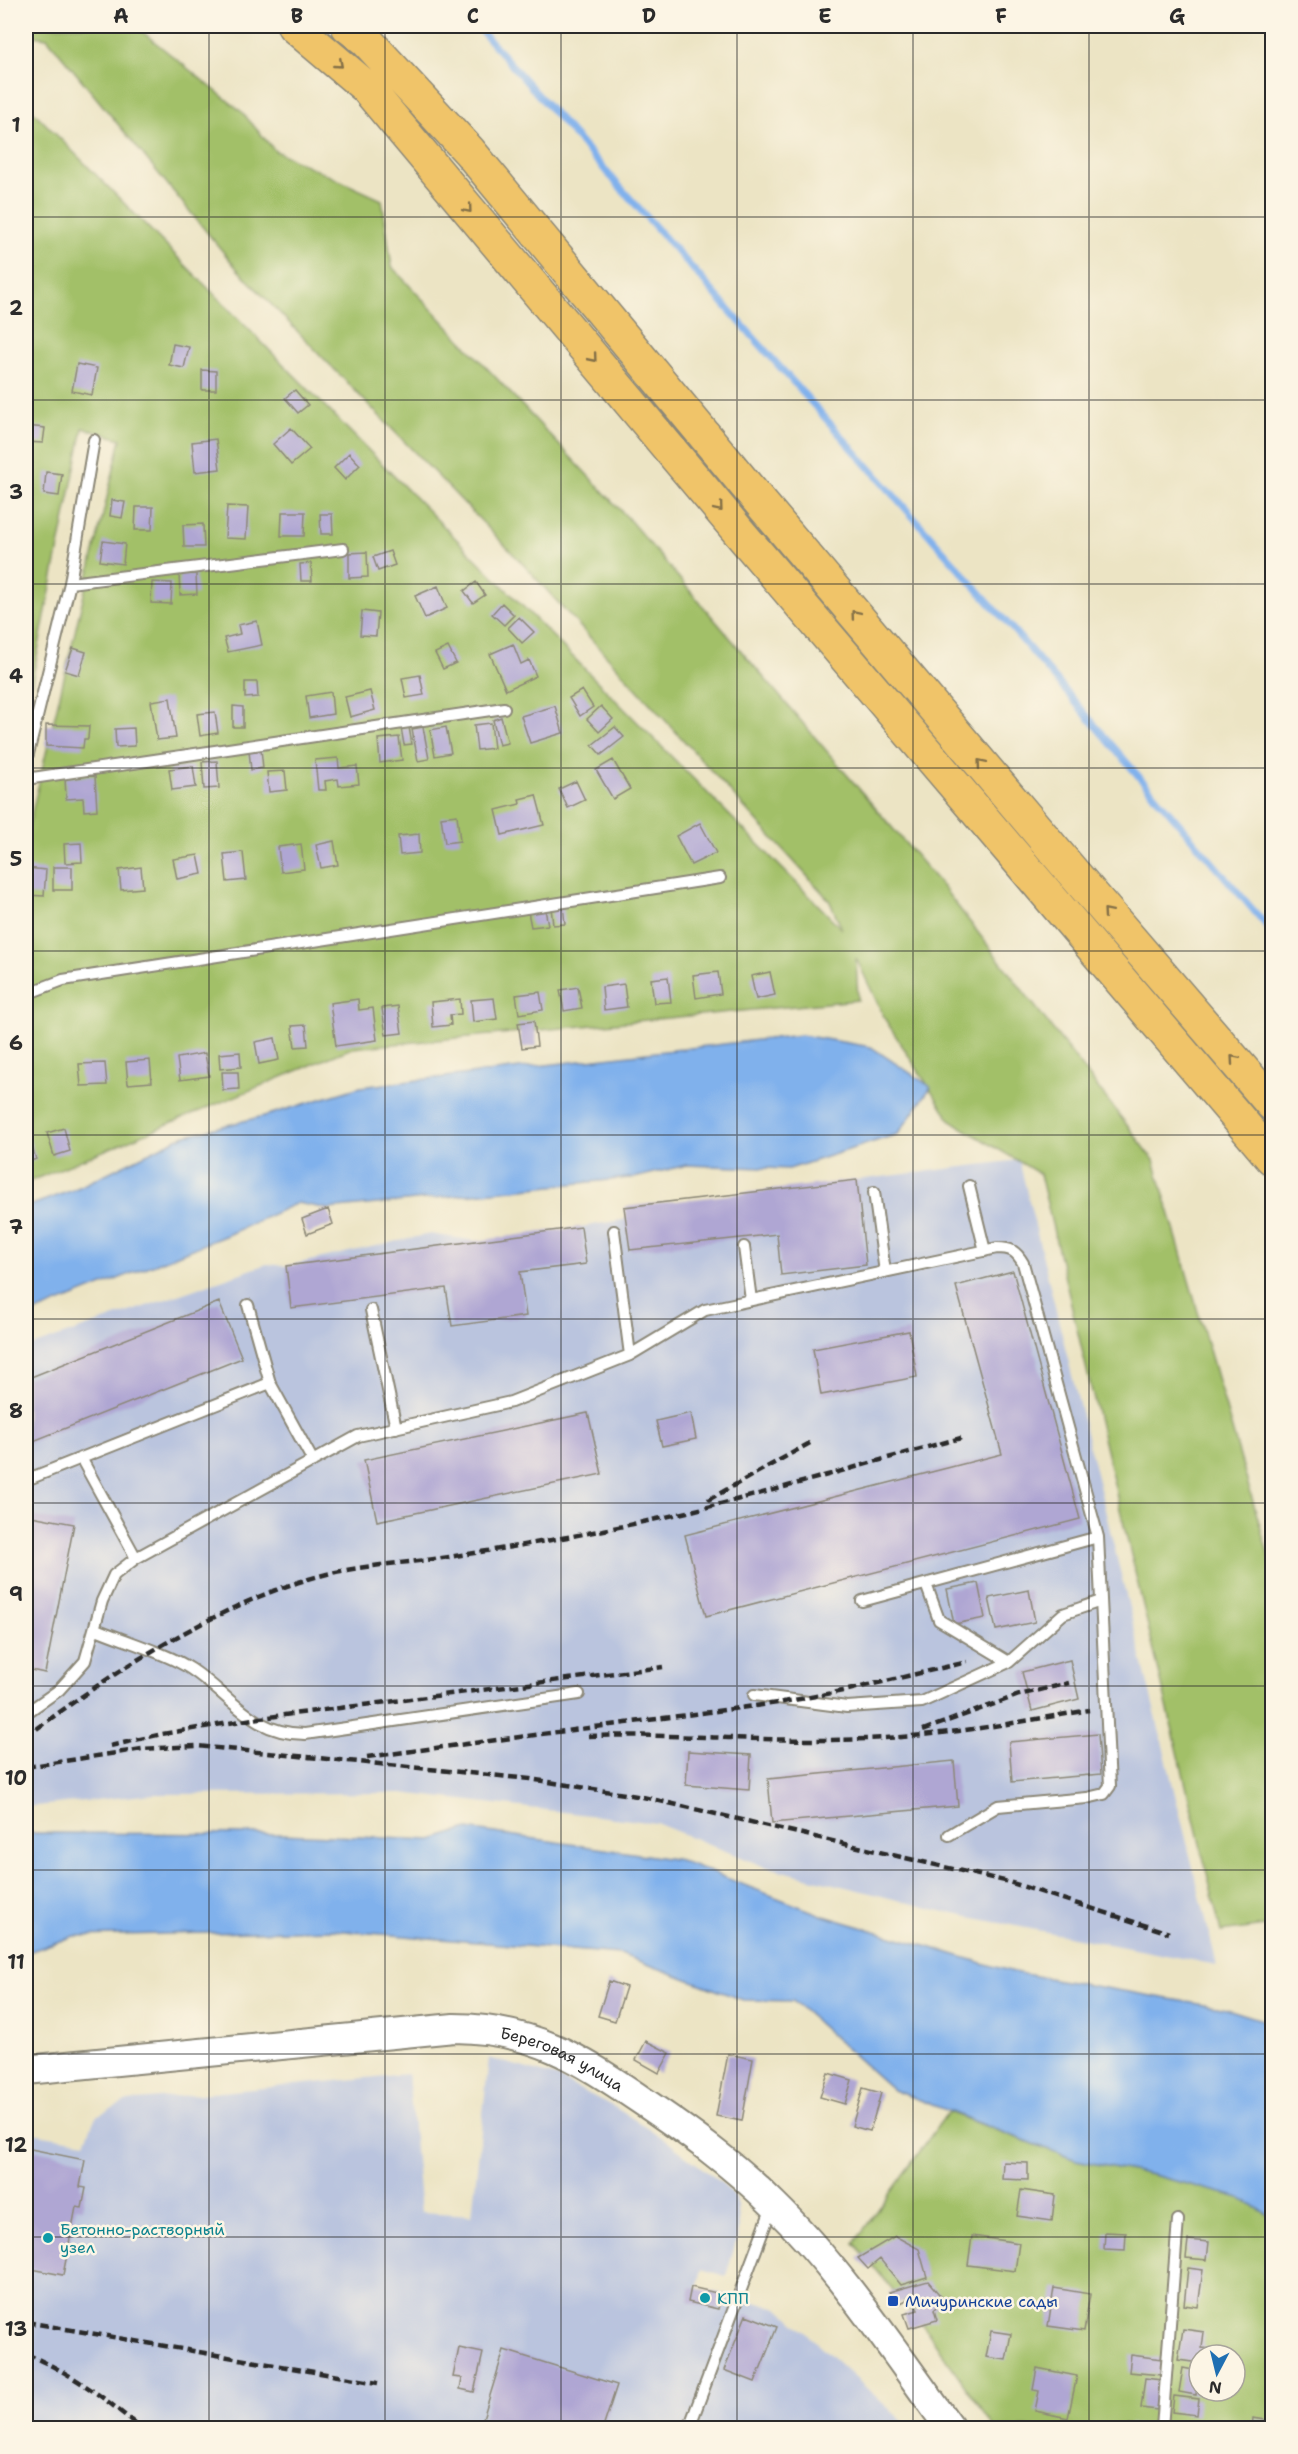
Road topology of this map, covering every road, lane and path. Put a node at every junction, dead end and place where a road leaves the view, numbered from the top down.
1 (294, 26) edge
2 (348, 26) edge
3 (94, 440) dead end
4 (343, 549) dead end
5 (70, 583) junction
6 (504, 708) dead end
7 (26, 762) edge
8 (26, 779) edge
9 (720, 878) dead end
10 (26, 994) edge
11 (1272, 1104) edge
12 (1272, 1158) edge
13 (969, 1186) dead end
14 (874, 1192) dead end
15 (614, 1231) dead end
16 (744, 1247) dead end
17 (985, 1251) junction
18 (885, 1272) junction
19 (751, 1300) junction
20 (248, 1305) dead end
21 (371, 1310) dead end
22 (630, 1355) junction
23 (270, 1383) junction
24 (396, 1428) junction
25 (81, 1458) junction
26 (313, 1461) junction
27 (26, 1480) edge
28 (1098, 1537) junction
29 (136, 1558) junction
30 (926, 1584) junction
31 (862, 1601) dead end
32 (1101, 1601) junction
33 (96, 1629) junction
34 (1009, 1662) junction
35 (579, 1694) dead end
36 (754, 1695) dead end
37 (26, 1713) edge
38 (949, 1835) dead end
39 (26, 2070) edge
40 (773, 2204) junction
41 (1178, 2220) dead end
42 (689, 2428) edge
43 (950, 2428) edge
44 (1162, 2428) edge

1 -> 12 main road
11 -> 2 main road
3 - 5 lane
4 - 5 lane
5 - 7 lane
6 - 8 lane
9 - 10 lane
13 - 17 lane
14 - 18 lane
15 - 22 lane
16 - 19 lane
17 - 18 lane
17 - 28 lane
18 - 19 lane
19 - 22 lane
20 - 23 lane
21 - 24 lane
22 - 24 lane
23 - 25 lane
23 - 26 lane
24 - 26 lane
25 - 27 lane
25 - 29 lane
26 - 29 lane
28 - 30 lane
28 - 32 lane
29 - 33 lane
30 - 31 lane
30 - 34 lane
32 - 34 lane
32 - 38 lane
33 - 35 lane
33 - 37 lane
34 - 36 lane
39 - 40 street, Береговая улица
40 - 42 lane
40 - 43 street, Береговая улица
41 - 44 lane

